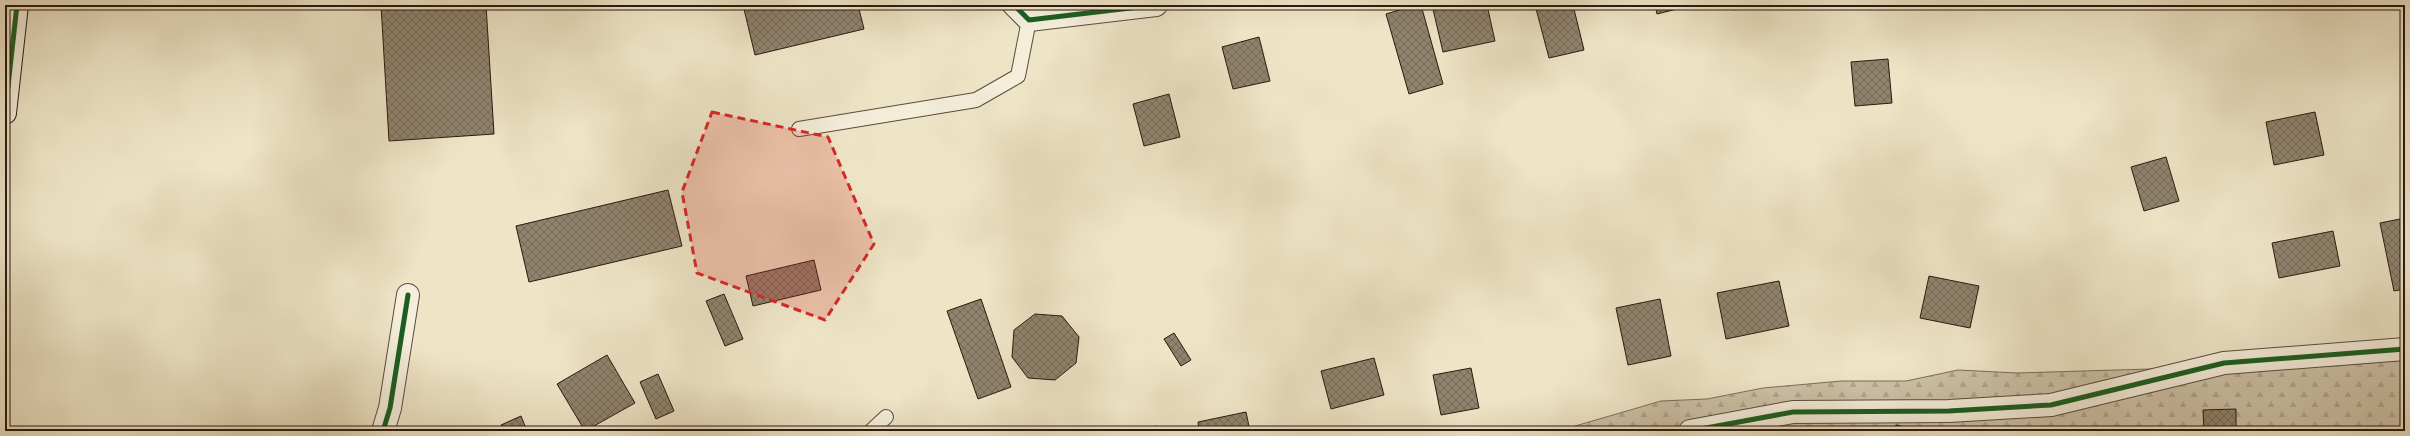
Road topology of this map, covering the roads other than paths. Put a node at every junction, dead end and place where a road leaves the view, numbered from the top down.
1 (17, 5) edge
2 (1156, 5) edge
3 (1021, 13) edge
4 (5, 113) edge
5 (800, 129) dead end
6 (408, 295) dead end
7 (2405, 349) edge
8 (886, 417) dead end
9 (383, 431) edge
10 (871, 431) edge
11 (1690, 431) edge

1 - 4 street
2 - 3 street
3 - 5 lane
6 - 9 street
7 - 11 street
8 - 10 lane

